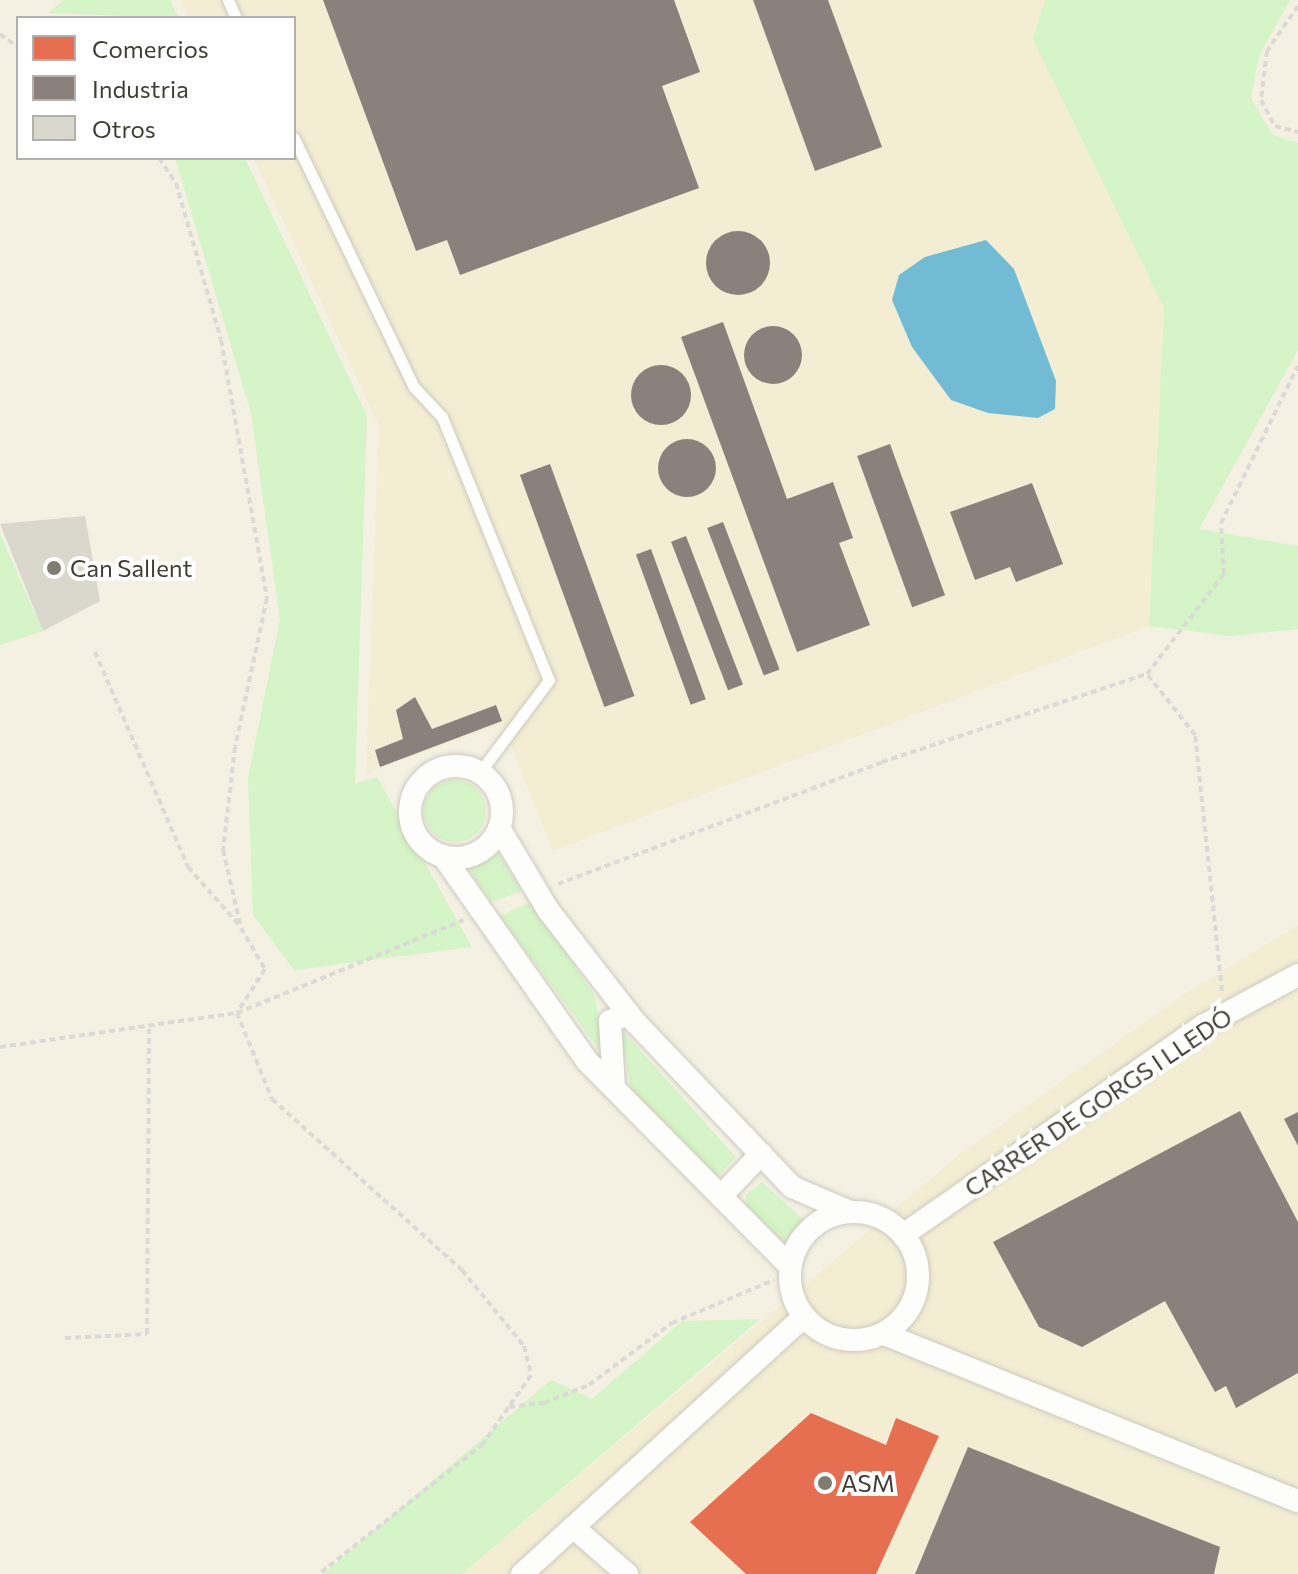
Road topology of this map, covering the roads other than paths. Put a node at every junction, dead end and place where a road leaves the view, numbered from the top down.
1 (296, 142) edge
2 (480, 772) junction
3 (499, 828) junction
4 (443, 856) junction
5 (1298, 975) edge
6 (629, 1014) junction
7 (614, 1087) junction
8 (761, 1154) junction
9 (722, 1195) junction
10 (850, 1212) junction
11 (903, 1235) junction
12 (790, 1270) junction
13 (803, 1317) junction
14 (884, 1334) junction
15 (1298, 1501) edge
16 (573, 1527) junction
17 (522, 1574) edge
18 (627, 1574) edge

1 - 2 lane
2 - 3 street
2 - 4 street
3 - 4 street
3 - 6 street
4 - 7 street
5 - 11 street, CARRER DE GORGS I LLEDÓ
6 - 7 street
6 - 8 street
7 - 9 street
8 - 9 street
8 - 10 street
9 - 12 street
10 - 11 street
10 - 12 street
11 - 14 street
12 - 13 street
13 - 14 street
13 - 16 street
14 - 15 street
16 - 17 street
16 - 18 street

